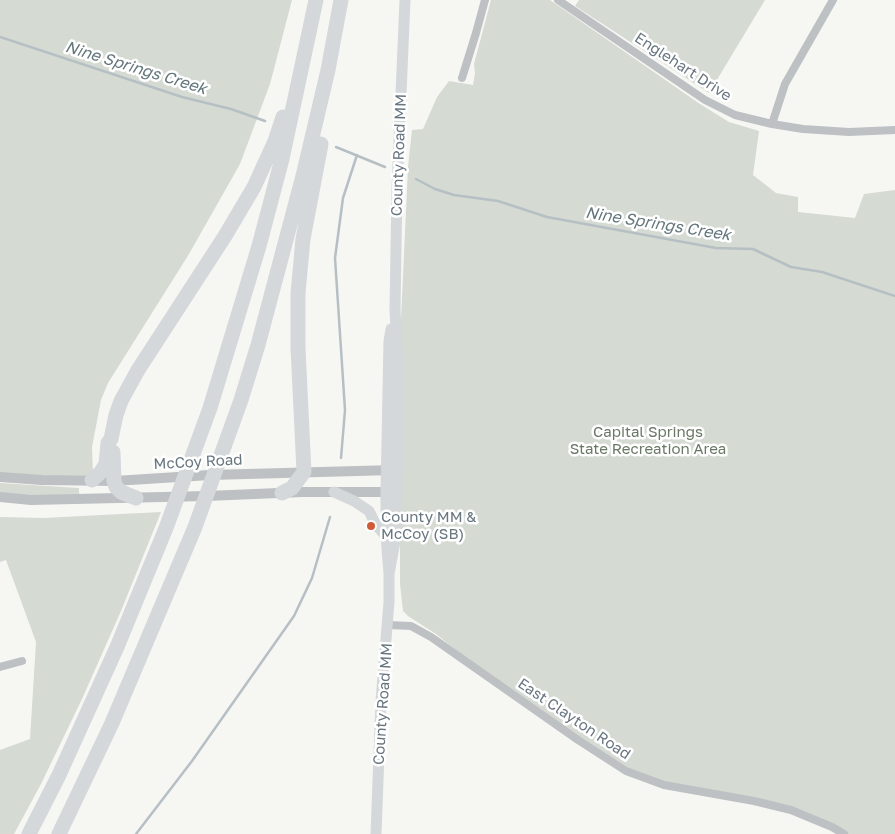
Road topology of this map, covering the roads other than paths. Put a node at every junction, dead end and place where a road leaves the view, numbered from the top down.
1 (315, 0) edge
2 (342, 0) edge
3 (405, 0) edge
4 (485, 0) edge
5 (558, 0) edge
6 (832, 0) edge
7 (462, 78) dead end
8 (772, 124) junction
9 (895, 130) edge
10 (111, 439) junction
11 (392, 470) junction
12 (304, 472) junction
13 (0, 477) edge
14 (92, 480) junction
15 (114, 481) junction
16 (334, 492) junction
17 (391, 492) junction
18 (282, 493) junction
19 (0, 497) edge
20 (136, 498) junction
21 (386, 536) junction
22 (389, 574) junction
23 (388, 625) junction
24 (22, 662) dead end
25 (0, 667) edge
26 (29, 834) edge
27 (59, 834) edge
28 (376, 834) edge
29 (844, 834) edge

1 - 10 highway
1 - 26 highway
2 - 12 highway
2 - 27 highway
3 - 11 main road, County Road MM
4 - 7 street
5 - 8 street, Englehart Drive
6 - 8 street
8 - 9 street, Englehart Drive
10 - 14 highway
10 - 15 highway
11 - 12 street, McCoy Road
11 - 17 main road, County Road MM
12 - 15 street, McCoy Road
12 - 18 highway
13 - 14 street, McCoy Road
14 - 15 street, McCoy Road
15 - 20 highway
16 - 17 street
16 - 18 street
16 - 21 main road
17 - 21 main road, County Road MM
17 - 22 main road, County Road MM
18 - 20 street
19 - 20 street
21 - 22 main road, County Road MM
22 - 23 main road, County Road MM
23 - 28 main road, County Road MM
23 - 29 street, East Clayton Road
24 - 25 street

